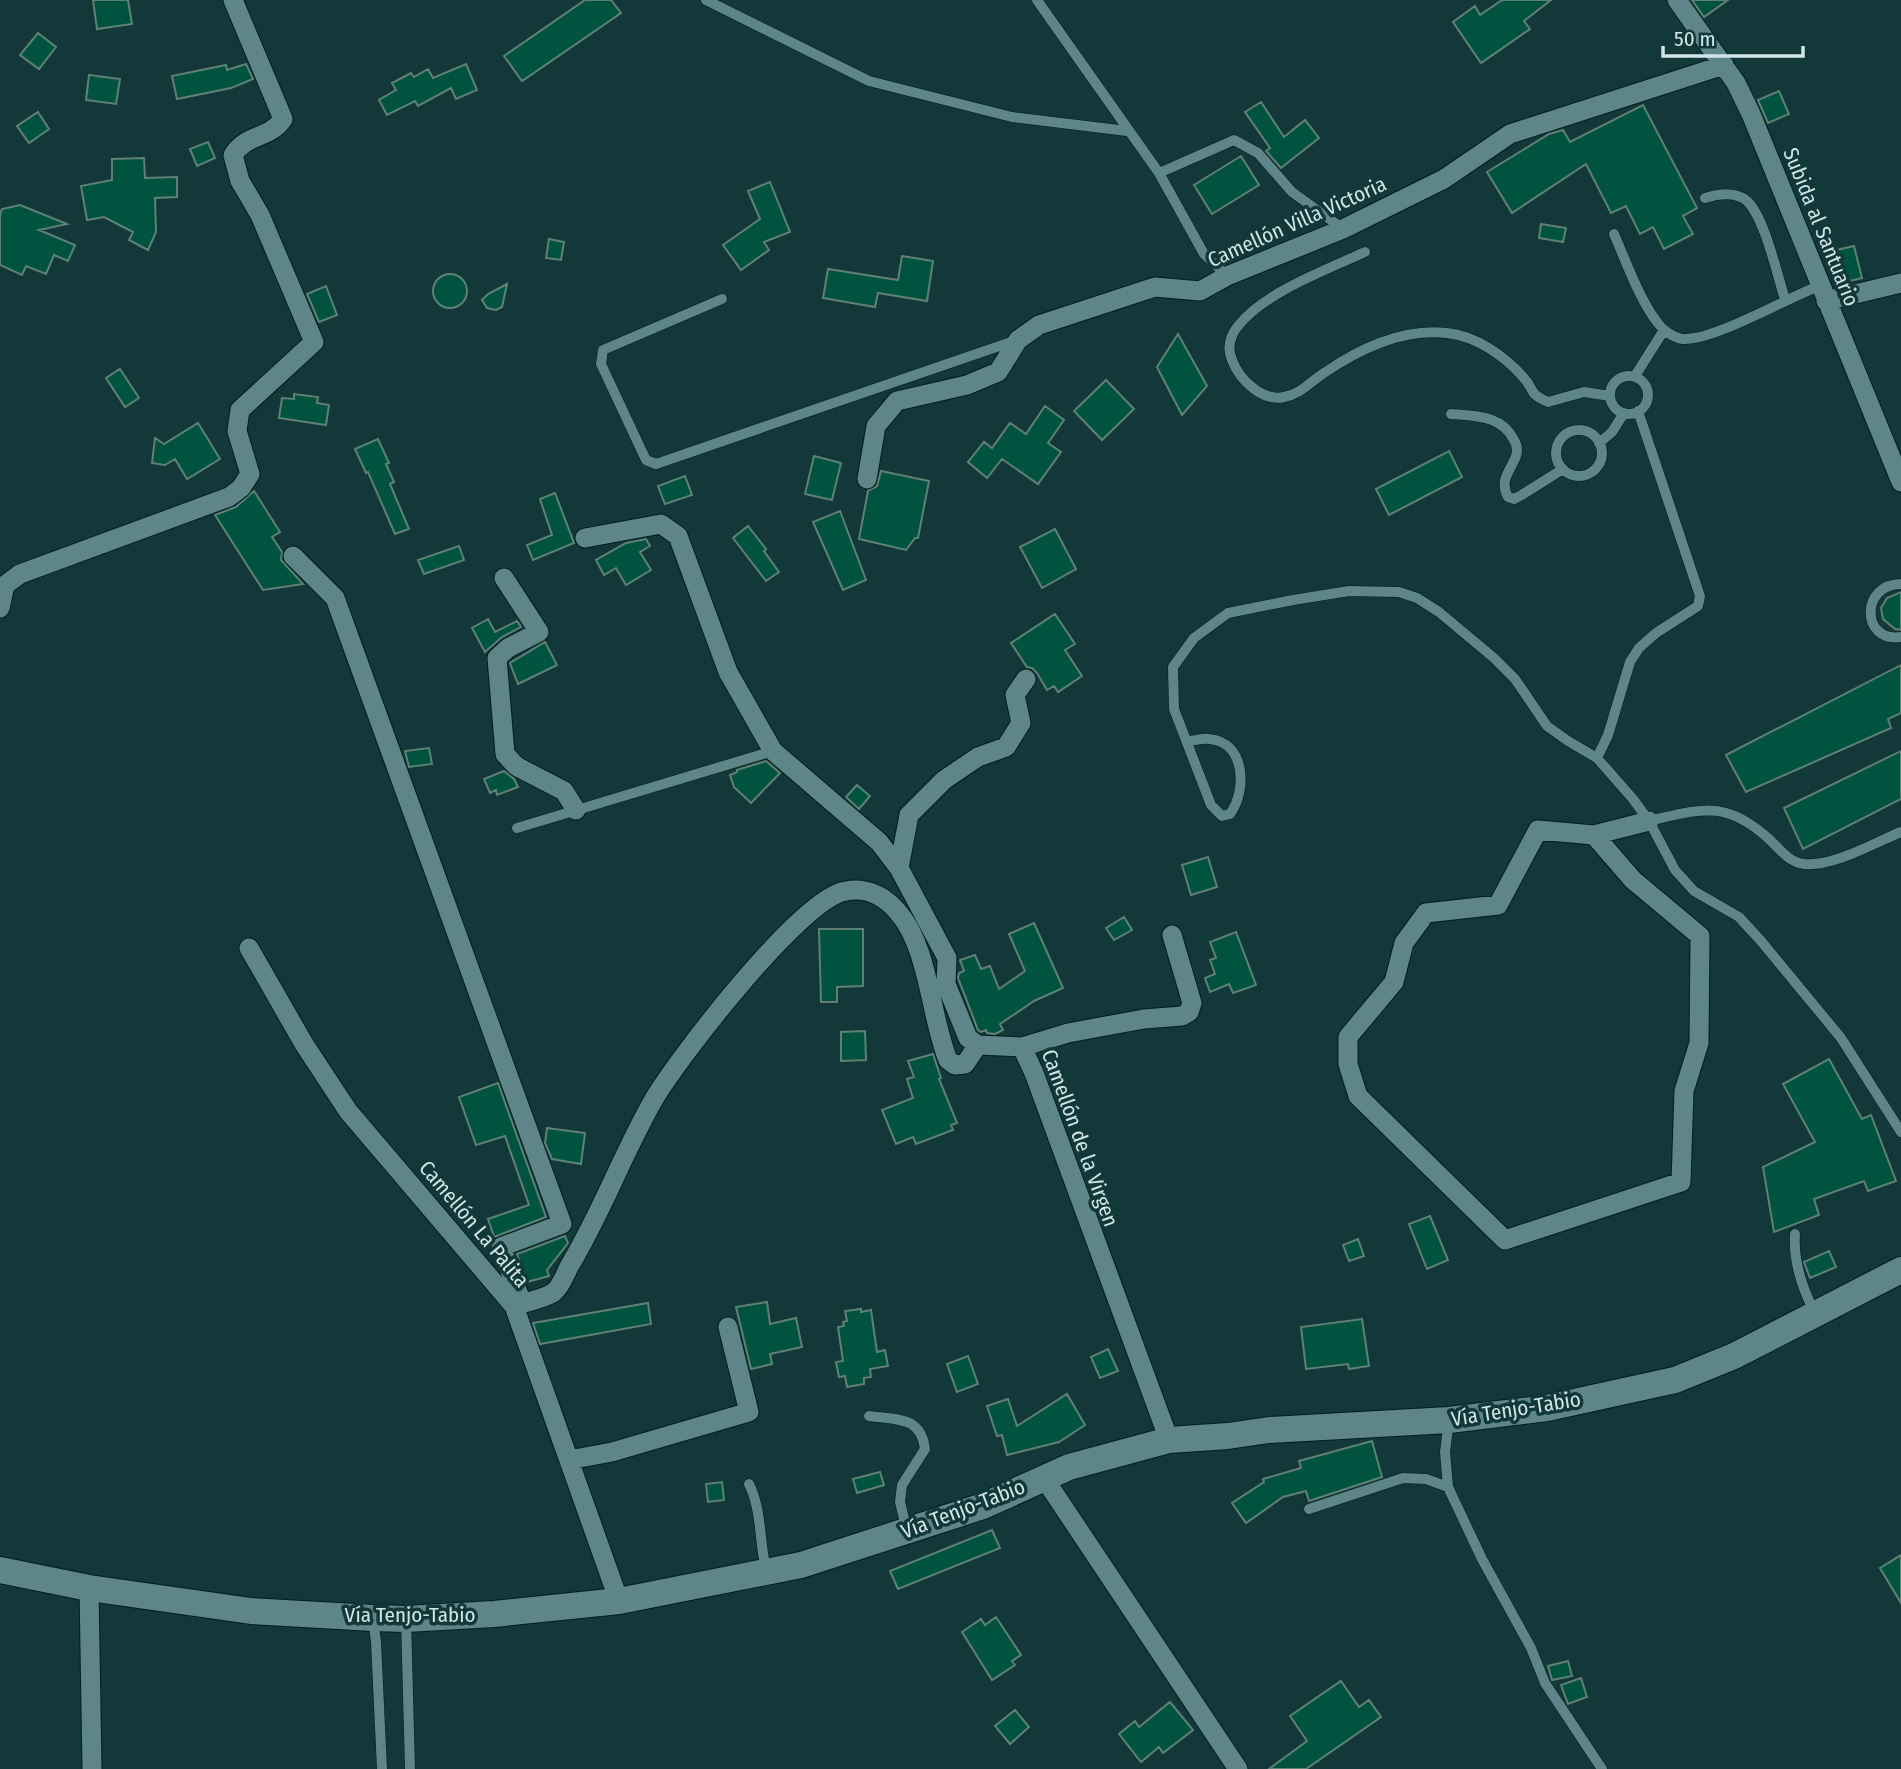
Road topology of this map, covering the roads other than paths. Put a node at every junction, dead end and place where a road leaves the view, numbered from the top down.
1 (233, 0) edge
2 (706, 0) edge
3 (1037, 0) edge
4 (1677, 0) edge
5 (1724, 65) junction
6 (1127, 131) junction
7 (1159, 173) junction
8 (1705, 198) dead end
9 (1343, 229) junction
10 (1614, 234) dead end
11 (1365, 253) dead end
12 (1227, 276) junction
13 (1901, 283) edge
14 (1823, 293) junction
15 (722, 299) dead end
16 (1785, 299) junction
17 (1664, 330) junction
18 (1018, 340) junction
19 (1634, 376) junction
20 (1610, 396) junction
21 (1638, 411) junction
22 (1624, 413) junction
23 (1451, 414) dead end
24 (1599, 443) junction
25 (1563, 469) junction
26 (867, 479) dead end
27 (1901, 482) edge
28 (585, 538) dead end
29 (293, 556) dead end
30 (504, 578) dead end
31 (1901, 584) edge
32 (0, 608) edge
33 (1901, 637) edge
34 (1026, 679) dead end
35 (1187, 741) junction
36 (773, 751) junction
37 (1597, 758) junction
38 (576, 810) junction
39 (1649, 821) junction
40 (517, 828) dead end
41 (1901, 832) edge
42 (1594, 835) junction
43 (900, 868) junction
44 (1172, 935) dead end
45 (249, 948) dead end
46 (978, 1045) junction
47 (1022, 1046) junction
48 (1901, 1132) edge
49 (1795, 1234) dead end
50 (1901, 1270) edge
51 (518, 1304) junction
52 (1815, 1314) junction
53 (728, 1327) dead end
54 (869, 1416) dead end
55 (1449, 1420) junction
56 (1169, 1440) junction
57 (569, 1460) junction
58 (1044, 1478) junction
59 (749, 1483) dead end
60 (1448, 1487) junction
61 (1309, 1509) dead end
62 (907, 1531) junction
63 (0, 1570) edge
64 (767, 1573) junction
65 (89, 1588) junction
66 (619, 1601) junction
67 (373, 1618) junction
68 (406, 1619) junction
69 (92, 1769) edge
70 (382, 1769) edge
71 (410, 1769) edge
72 (1238, 1769) edge
73 (1602, 1769) edge

1 - 32 street
2 - 6 lane
3 - 6 lane
4 - 5 street, Subida al Santuario
5 - 9 street, Camellón Villa Victoria
5 - 14 street, Subida al Santuario
6 - 7 lane
7 - 9 lane
7 - 12 lane
8 - 16 lane
9 - 12 street, Camellón Villa Victoria
10 - 17 lane
11 - 20 lane
12 - 18 street, Camellón Villa Victoria
13 - 14 street
14 - 16 lane
14 - 27 street, Subida al Santuario
15 - 18 lane
16 - 17 lane
17 - 19 lane
18 - 26 street, Camellón Villa Victoria
19 - 20 lane
19 - 21 lane
20 - 22 lane
21 - 22 lane
21 - 37 lane
22 - 24 lane
23 - 25 lane
24 - 25 lane
24 - 25 lane
28 - 36 street
29 - 51 street
30 - 38 street
31 - 33 lane
34 - 43 street
35 - 35 lane
35 - 37 lane
36 - 38 lane
36 - 43 street
37 - 39 lane
38 - 40 lane
39 - 41 lane
39 - 42 street
39 - 48 lane
42 - 42 street
43 - 46 street
44 - 47 street
45 - 51 street, Camellón La Palita
46 - 47 street, Camellón de la Virgen
46 - 51 street
47 - 56 street, Camellón de la Virgen
49 - 52 lane
50 - 52 main road, Vía Tenjo-Tabio
51 - 57 street, Camellón La Palita
52 - 55 main road, Vía Tenjo-Tabio
53 - 57 street
54 - 62 lane
55 - 56 main road, Vía Tenjo-Tabio
55 - 60 lane
56 - 58 main road, Vía Tenjo-Tabio
57 - 66 street, Camellón La Palita
58 - 62 main road, Vía Tenjo-Tabio
58 - 72 street
59 - 64 lane
60 - 61 lane
60 - 73 lane
62 - 64 main road, Vía Tenjo-Tabio
63 - 65 main road, Vía Tenjo-Tabio
64 - 66 main road, Vía Tenjo-Tabio
65 - 67 main road, Vía Tenjo-Tabio
65 - 69 street
66 - 68 main road, Vía Tenjo-Tabio
67 - 68 main road, Vía Tenjo-Tabio
67 - 70 lane
68 - 71 lane

